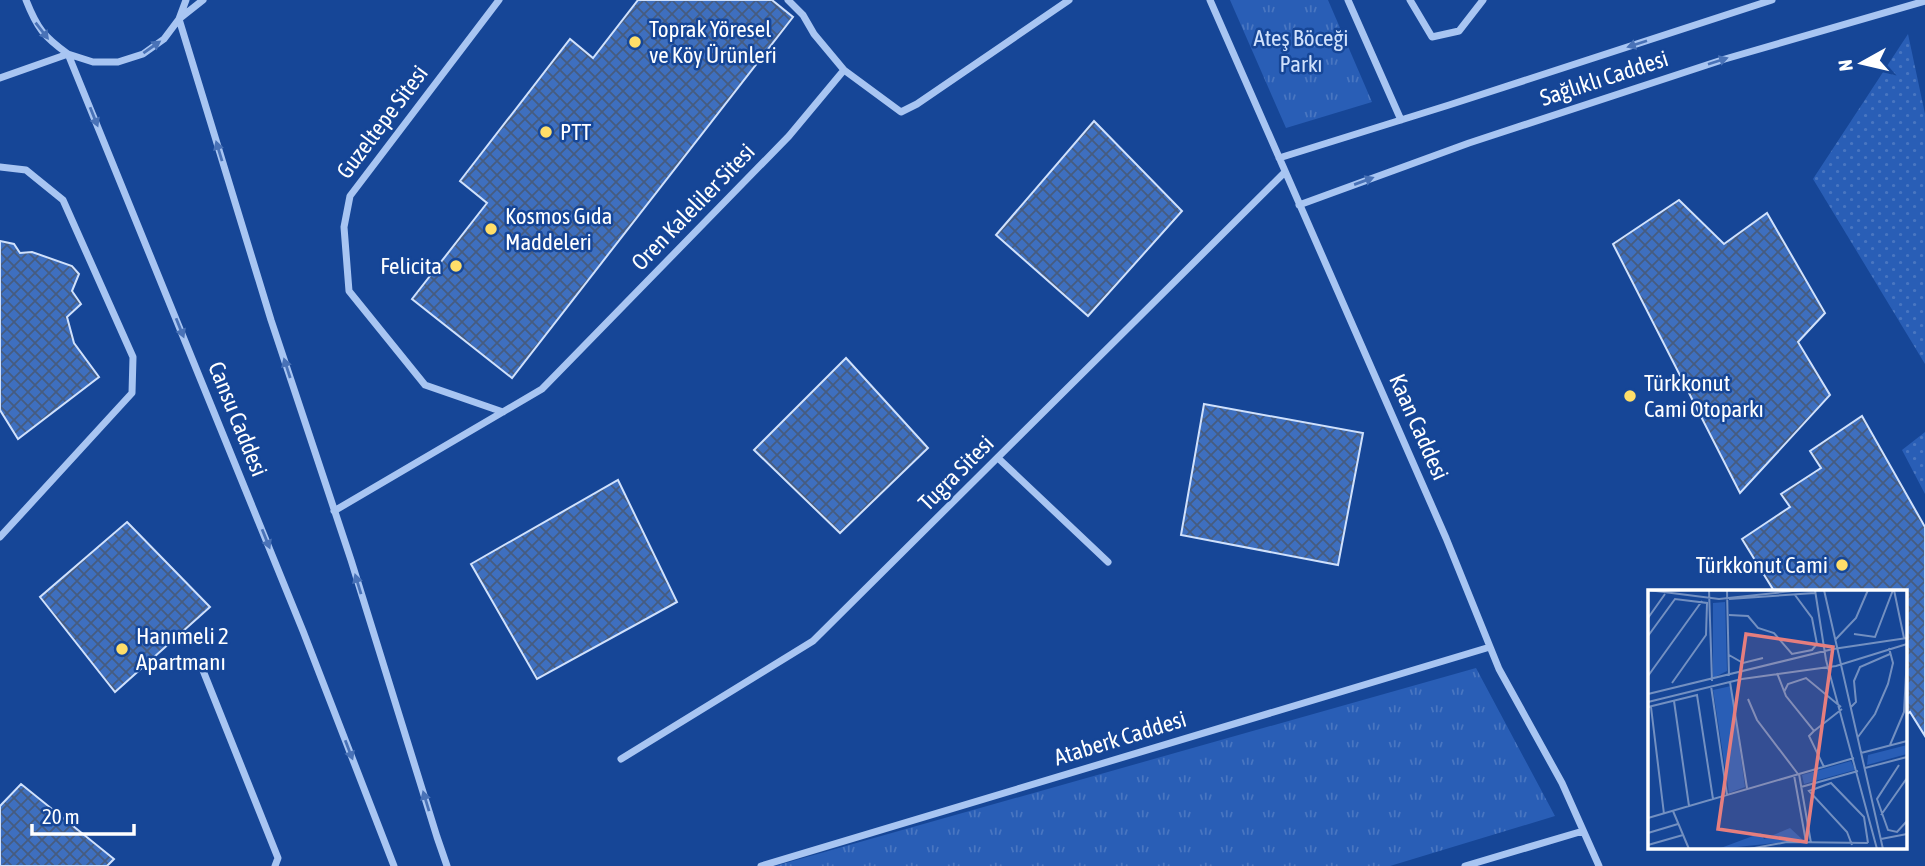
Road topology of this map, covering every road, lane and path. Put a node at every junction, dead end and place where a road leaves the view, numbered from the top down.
1 (26, 0) edge
2 (186, 0) edge
3 (203, 0) edge
4 (499, 0) edge
5 (788, 0) edge
6 (1069, 0) edge
7 (1210, 0) edge
8 (1348, 0) edge
9 (1410, 0) edge
10 (1483, 0) edge
11 (1772, 0) edge
12 (1925, 1) edge
13 (179, 19) junction
14 (68, 54) junction
15 (844, 70) junction
16 (0, 78) edge
17 (1401, 120) junction
18 (1279, 158) junction
19 (0, 167) edge
20 (1285, 172) junction
21 (1299, 205) junction
22 (503, 412) junction
23 (998, 458) junction
24 (334, 511) junction
25 (0, 537) edge
26 (1108, 562) dead end
27 (1490, 648) junction
28 (202, 668) dead end
29 (621, 759) dead end
30 (1583, 831) junction
31 (275, 866) edge
32 (394, 866) edge
33 (447, 866) edge
34 (761, 866) edge
35 (1465, 866) edge
36 (1599, 866) edge

1 -> 14 street, Cansu Caddesi
2 - 13 street
3 - 13 street
4 - 22 street, Guzeltepe Sitesi
5 - 15 street
6 - 15 street
7 - 18 street, Kaan Caddesi
8 - 17 street
9 - 10 street
11 -> 17 street, Sağlıklı Caddesi
21 -> 12 street, Sağlıklı Caddesi
14 -> 13 street
24 -> 13 street
14 - 16 street
14 -> 32 street, Cansu Caddesi
15 - 22 street, Oren Kaleliler Sitesi
17 - 18 street, Sağlıklı Caddesi
18 - 20 street, Kaan Caddesi
19 - 25 street
20 - 21 street, Kaan Caddesi
20 - 23 street, Tugra Sitesi
21 - 27 street, Kaan Caddesi
22 - 24 street, Oren Kaleliler Sitesi
23 - 26 street
23 - 29 street, Tugra Sitesi
33 -> 24 street
27 - 30 street, Kaan Caddesi
27 - 34 street, Ataberk Caddesi
28 - 31 street
30 - 35 street
30 - 36 street, Kaan Caddesi

